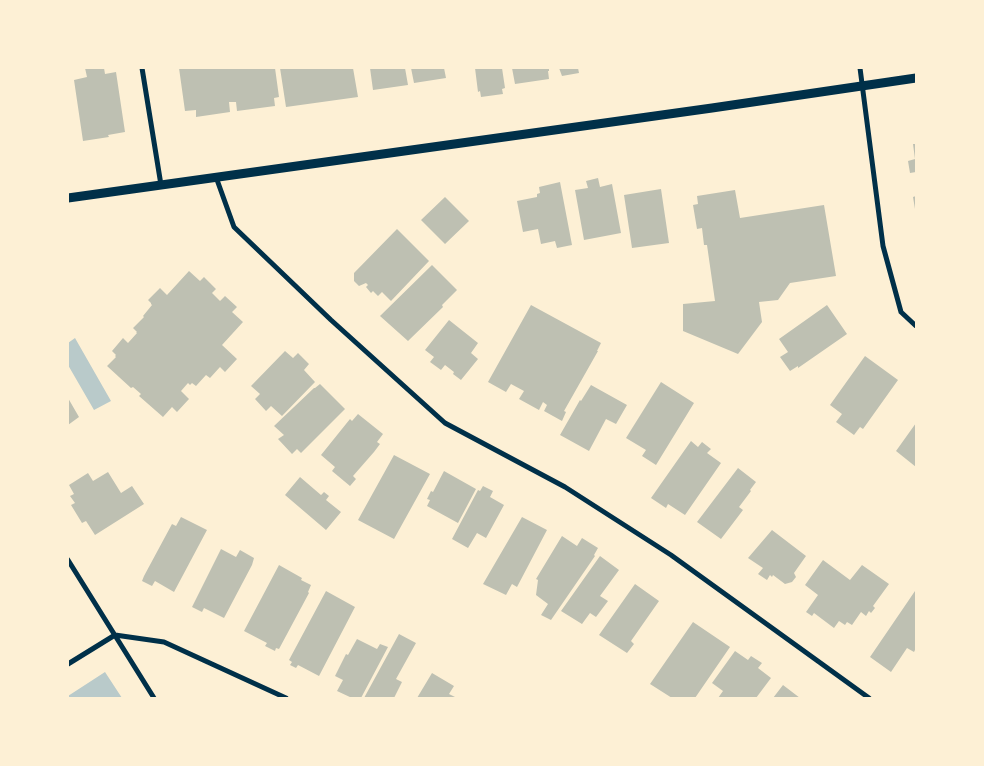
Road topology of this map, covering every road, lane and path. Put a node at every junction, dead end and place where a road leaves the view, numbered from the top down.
1 (142, 68) edge
2 (860, 68) edge
3 (916, 78) edge
4 (862, 87) junction
5 (216, 177) junction
6 (161, 185) junction
7 (68, 198) edge
8 (916, 326) edge
9 (68, 560) edge
10 (115, 635) junction
11 (68, 664) edge
12 (154, 698) edge
13 (286, 698) edge
14 (869, 698) edge

1 - 6 street
2 - 4 street
3 - 4 street
4 - 5 street
4 - 8 street
5 - 6 street
5 - 14 street
6 - 7 street
9 - 10 street
10 - 11 street
10 - 12 street
10 - 13 street

